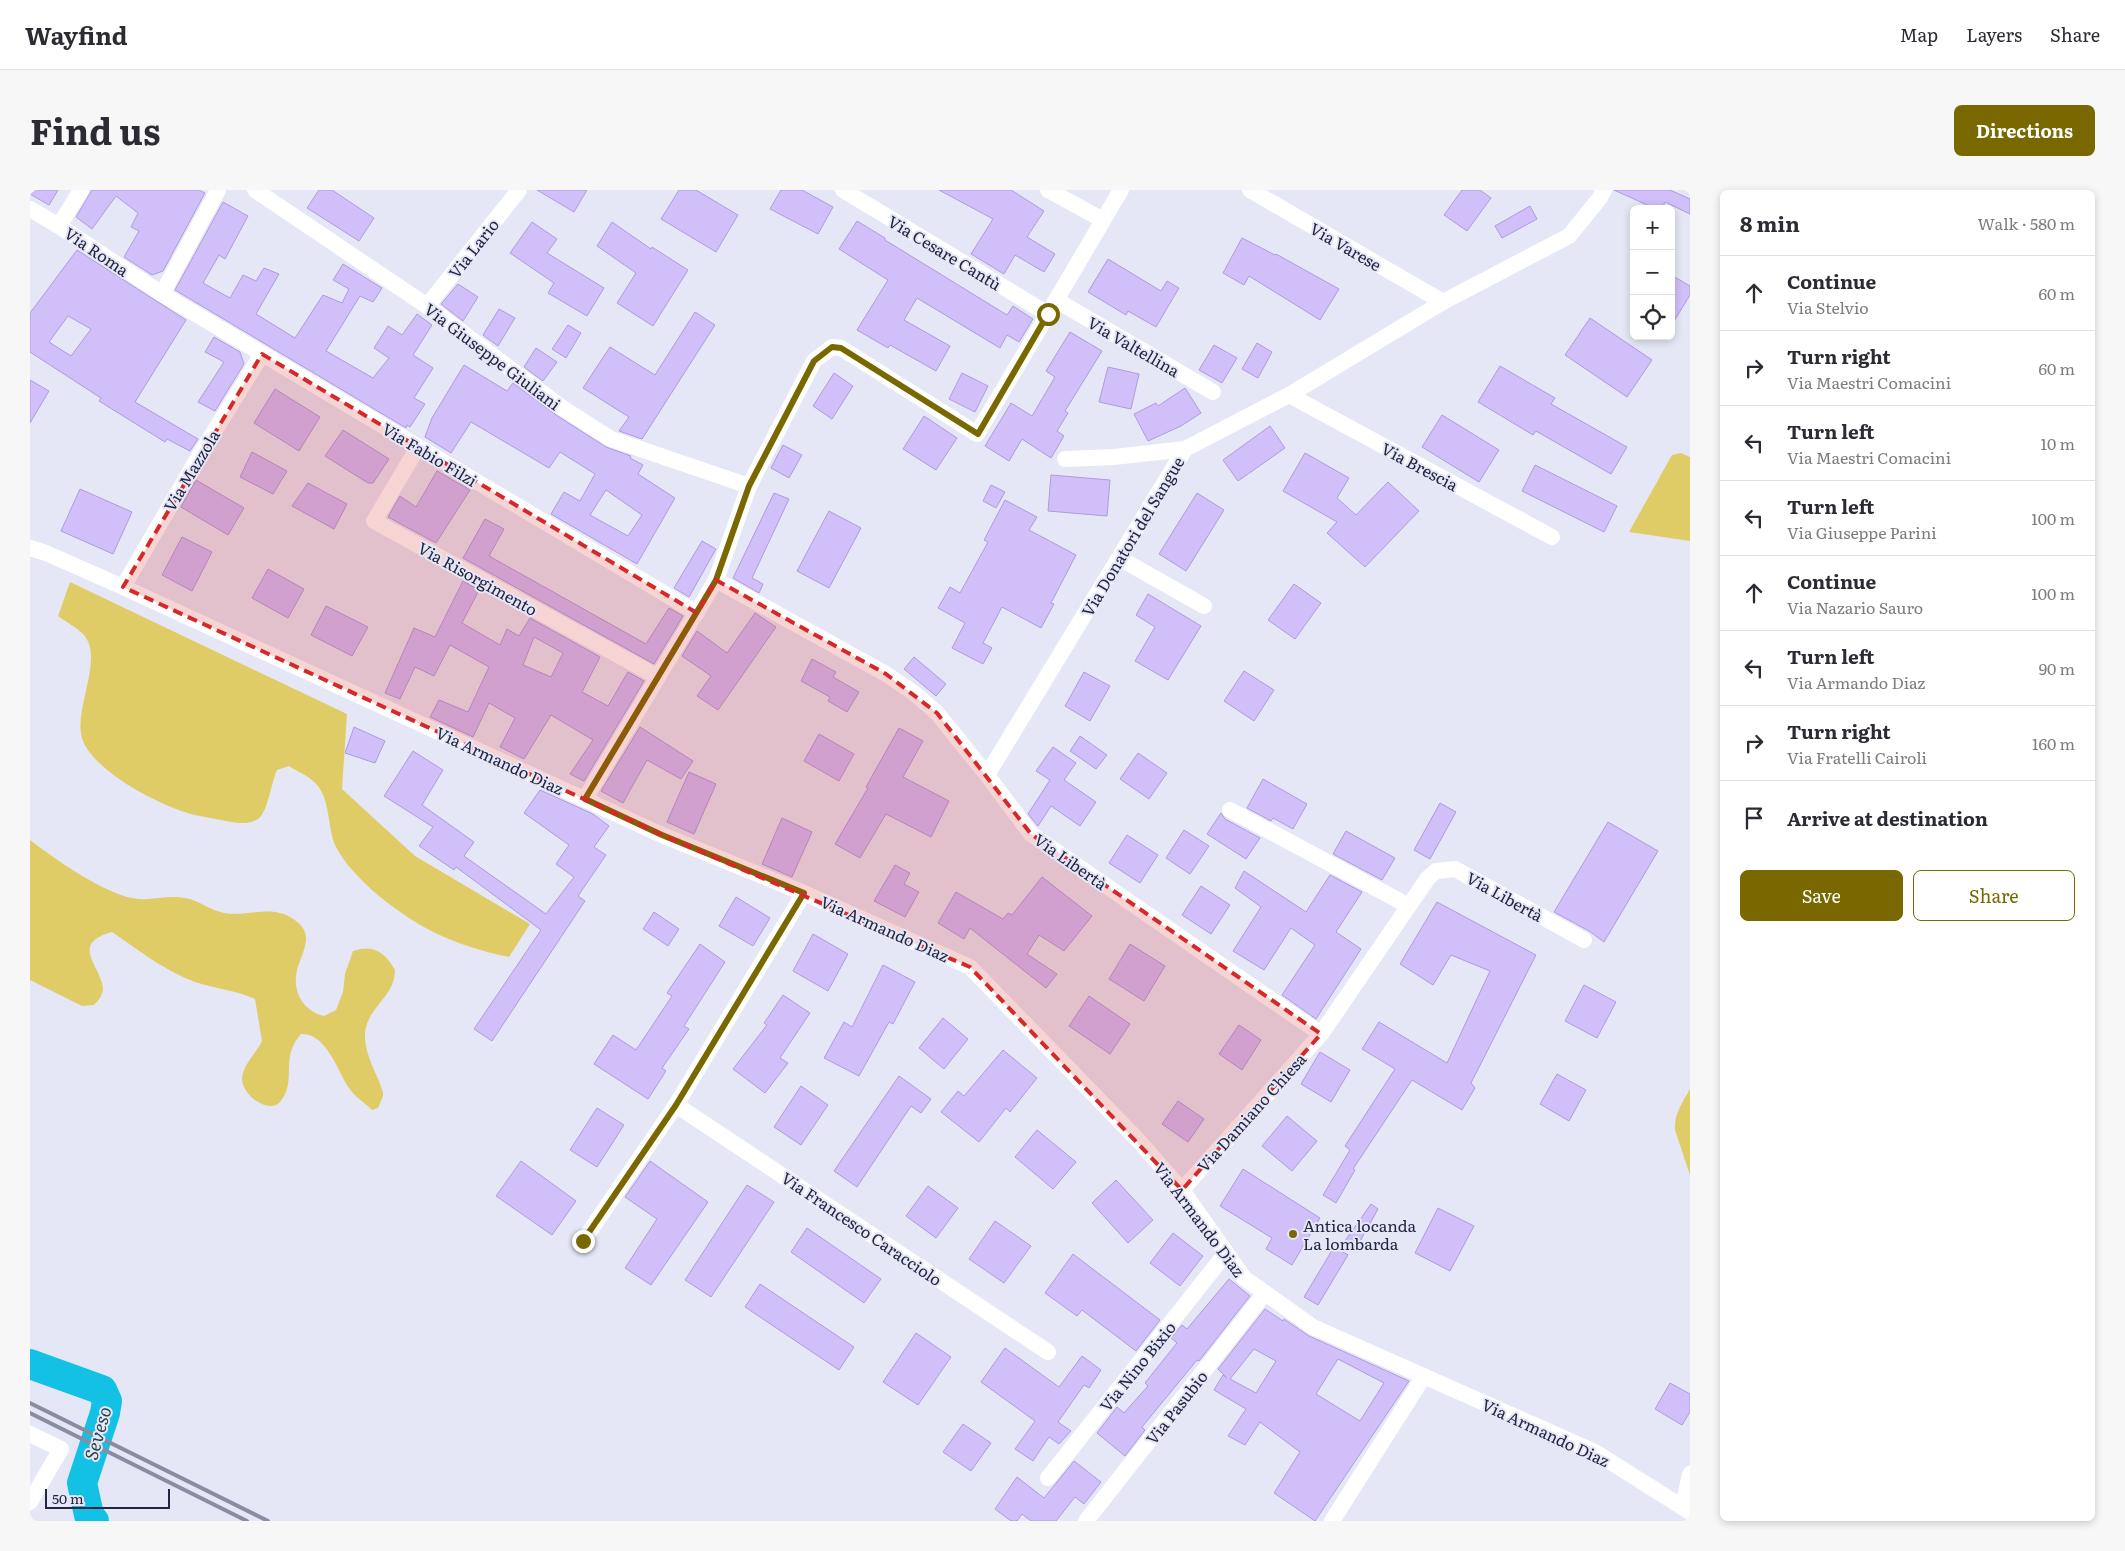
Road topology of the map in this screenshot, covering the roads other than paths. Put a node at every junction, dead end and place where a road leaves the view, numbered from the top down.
1 (81, 190) edge
2 (218, 190) edge
3 (254, 190) edge
4 (519, 190) edge
5 (843, 190) edge
6 (1048, 190) edge
7 (1121, 190) edge
8 (1250, 190) edge
9 (1604, 190) edge
10 (30, 209) edge
11 (1103, 220) junction
12 (59, 226) junction
13 (162, 294) junction
14 (1443, 302) junction
15 (427, 306) junction
16 (1052, 307) junction
17 (262, 354) junction
18 (1213, 392) dead end
19 (1289, 395) junction
20 (418, 447) junction
21 (1185, 449) junction
22 (1066, 459) dead end
23 (749, 486) junction
24 (1552, 537) dead end
25 (30, 548) edge
26 (1119, 558) junction
27 (716, 580) junction
28 (123, 587) junction
29 (1204, 606) dead end
30 (697, 614) junction
31 (658, 677) junction
32 (988, 775) junction
33 (585, 799) junction
34 (1230, 810) dead end
35 (804, 893) junction
36 (1409, 906) junction
37 (1584, 940) dead end
38 (1321, 1034) junction
39 (676, 1105) junction
40 (1182, 1190) junction
41 (583, 1241) dead end
42 (1226, 1254) junction
43 (1265, 1293) junction
44 (1048, 1352) dead end
45 (1424, 1376) junction
46 (30, 1434) edge
47 (1690, 1474) edge
48 (1048, 1478) dead end
49 (30, 1502) edge
50 (1686, 1510) edge
51 (1086, 1521) edge
52 (1332, 1521) edge

1 - 12 street
2 - 13 street
3 - 15 street, Via Giuseppe Giuliani
4 - 15 street, Via Lario
5 - 16 street, Via Cesare Cantù
6 - 11 street
7 - 11 street
8 - 14 street, Via Varese
9 - 14 street, Via Donatori del Sangue
10 - 12 street, Via Roma
11 - 16 street
12 - 13 street, Via Roma
13 - 17 street, Via Fabio Filzi
14 - 19 street, Via Donatori del Sangue
15 - 23 street, Via Giuseppe Giuliani
16 - 18 street, Via Valtellina
16 - 23 street
17 - 20 street, Via Fabio Filzi
17 - 28 street, Via Mazzola
19 - 21 street, Via Donatori del Sangue
19 - 24 street, Via Brescia
20 - 30 street, Via Fabio Filzi
20 - 31 street, Via Risorgimento
21 - 22 street
21 - 26 street, Via Donatori del Sangue
23 - 27 street
25 - 28 street, Via Armando Diaz
26 - 29 street
26 - 32 street, Via Donatori del Sangue
27 - 30 street
27 - 32 street, Via Libertà
28 - 33 street, Via Armando Diaz
30 - 31 street
31 - 33 street
32 - 38 street, Via Libertà
33 - 35 street, Via Armando Diaz
34 - 36 street
35 - 39 street
35 - 40 street, Via Armando Diaz
36 - 37 street, Via Libertà
36 - 38 street, Via Libertà
38 - 40 street, Via Damiano Chiesa
39 - 41 street
39 - 44 street, Via Francesco Caracciolo
40 - 42 street, Via Armando Diaz
42 - 43 street, Via Armando Diaz
42 - 48 street, Via Nino Bixio
43 - 45 street, Via Armando Diaz
43 - 51 street, Via Pasubio
45 - 50 street, Via Armando Diaz
45 - 52 street
46 - 49 street
47 - 50 street

